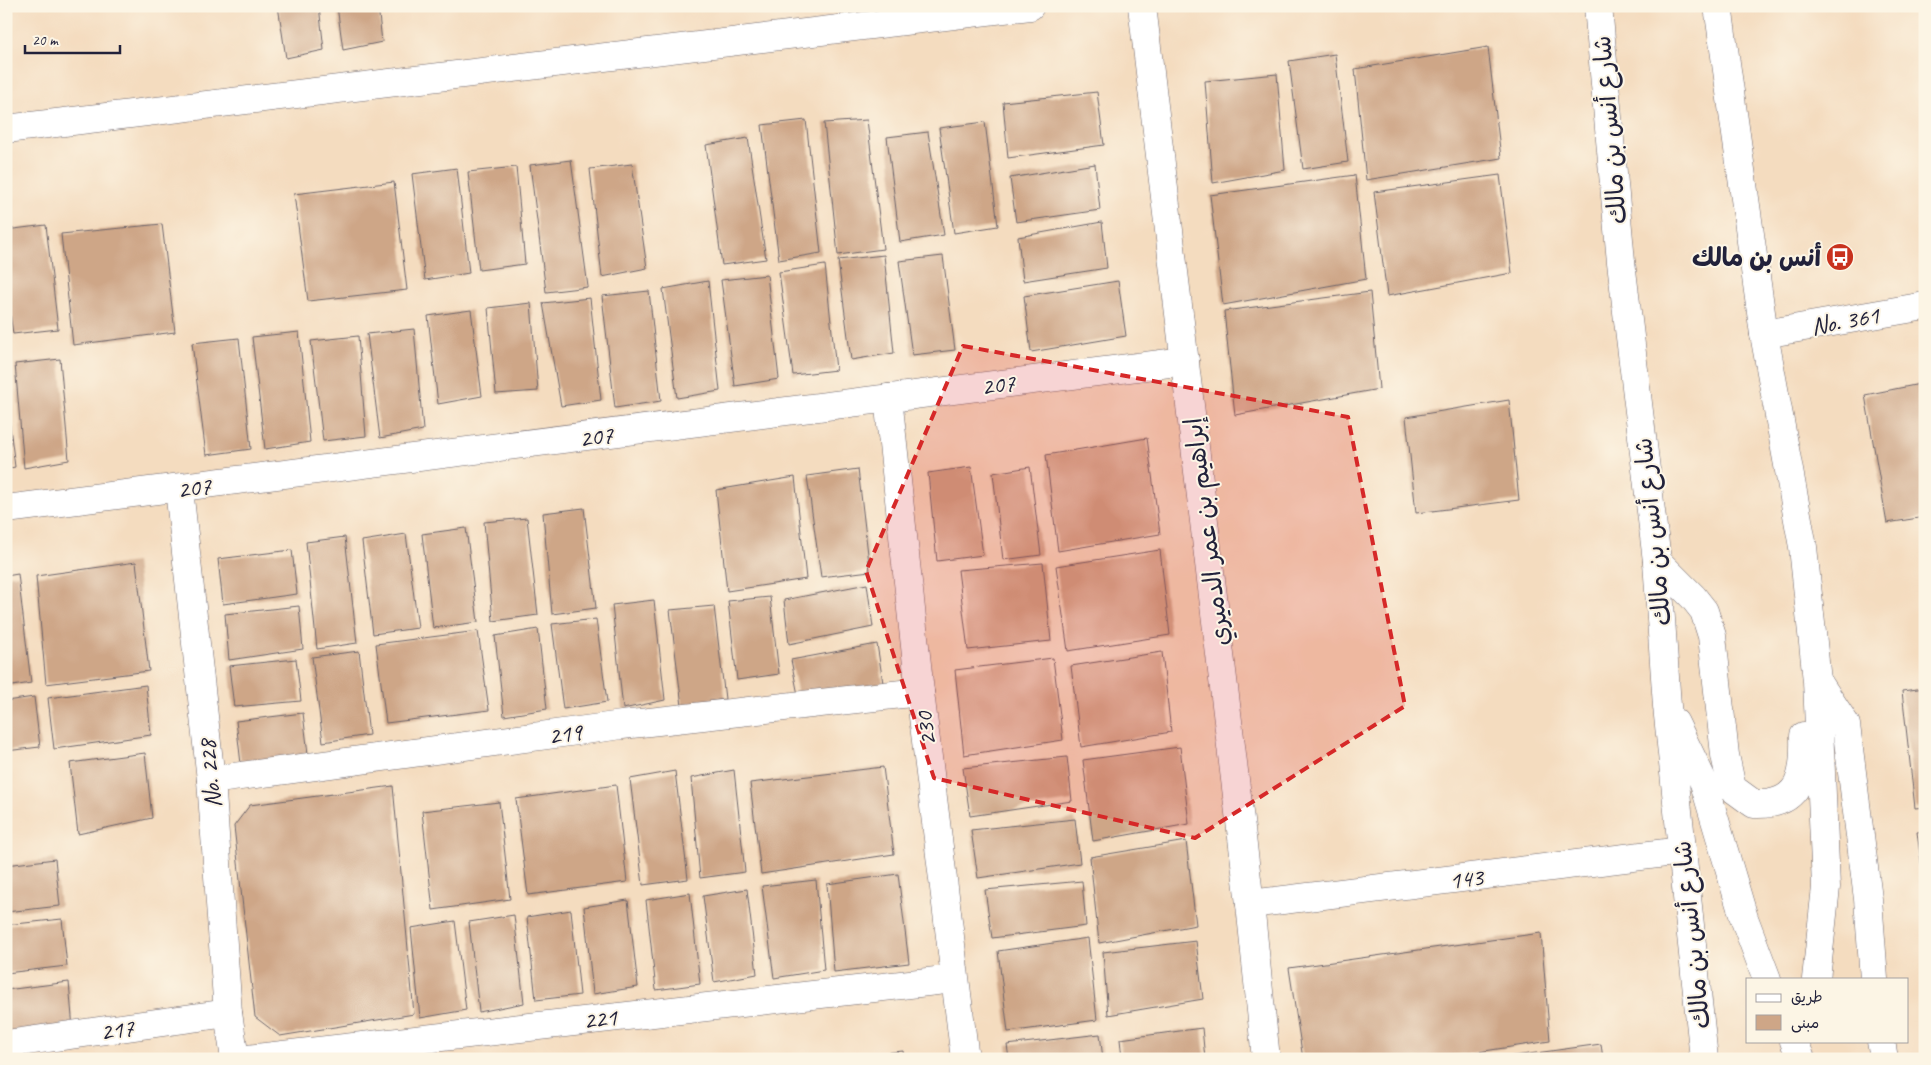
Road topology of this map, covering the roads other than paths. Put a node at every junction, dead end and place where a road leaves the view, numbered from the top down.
1 (1030, 6) edge
2 (1142, 6) edge
3 (1598, 6) edge
4 (1718, 6) edge
5 (6, 129) edge
6 (1925, 306) edge
7 (1764, 334) junction
8 (1186, 361) junction
9 (888, 398) junction
10 (179, 489) junction
11 (6, 509) edge
12 (1658, 561) junction
13 (1816, 673) junction
14 (920, 692) junction
15 (1667, 706) junction
16 (211, 780) junction
17 (1682, 851) junction
18 (1250, 904) junction
19 (1767, 978) edge
20 (1816, 978) edge
21 (1874, 978) edge
22 (954, 979) junction
23 (228, 1013) junction
24 (1881, 1042) edge
25 (6, 1044) edge
26 (235, 1059) edge
27 (246, 1059) edge
28 (965, 1059) edge
29 (1266, 1059) edge
30 (1704, 1059) edge
31 (1884, 1059) edge

1 - 5 street
2 - 8 street, إبراهيم بن عمر الدميري
3 - 12 street, شارع أنس بن مالك
4 - 7 street
6 - 7 street, No. 361
7 - 13 street
8 - 9 street, 207
8 - 18 street, إبراهيم بن عمر الدميري
9 - 10 street, 207
9 - 14 street, 230
10 - 11 street, 207
10 - 16 street, No. 228
12 - 13 street
12 - 15 street, شارع أنس بن مالك
13 - 20 street
13 - 21 street
14 - 16 street, 219
14 - 22 street, 230
15 - 17 street, شارع أنس بن مالك
15 - 19 street
16 - 23 street, No. 228
17 - 18 street, 143
17 - 30 street, شارع أنس بن مالك
18 - 29 street, إبراهيم بن عمر الدميري
22 - 27 street, 221
22 - 28 street, 230
23 - 25 street, 217
23 - 26 street, No. 228
24 - 31 street

